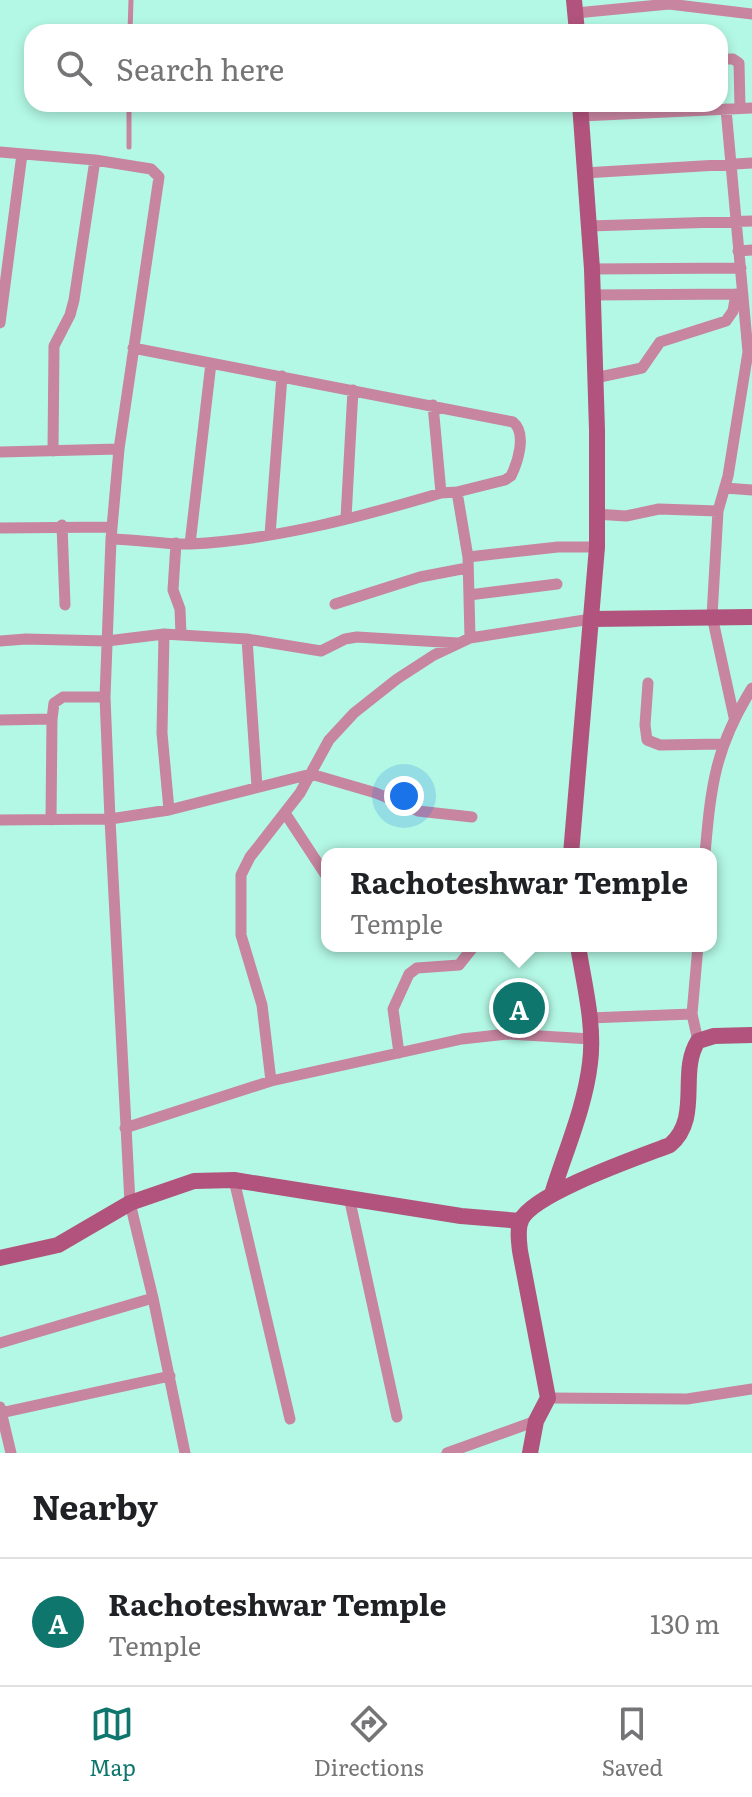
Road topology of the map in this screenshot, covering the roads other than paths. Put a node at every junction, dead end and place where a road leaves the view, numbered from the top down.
1 (131, 0) edge
2 (668, 2) edge
3 (575, 6) edge
4 (752, 14) edge
5 (130, 24) edge
6 (728, 59) edge
7 (746, 108) edge
8 (129, 112) edge
9 (581, 112) edge
10 (726, 112) edge
11 (129, 147) dead end
12 (0, 152) edge
13 (22, 154) junction
14 (95, 160) junction
15 (752, 163) edge
16 (730, 164) junction
17 (584, 173) junction
18 (752, 221) edge
19 (736, 222) junction
20 (589, 226) junction
21 (752, 250) edge
22 (738, 251) junction
23 (741, 268) junction
24 (592, 269) junction
25 (744, 291) edge
26 (592, 295) junction
27 (749, 320) edge
28 (0, 323) edge
29 (133, 348) junction
30 (750, 352) edge
31 (211, 363) junction
32 (282, 376) junction
33 (595, 378) junction
34 (353, 390) junction
35 (433, 405) junction
36 (119, 449) junction
37 (53, 451) junction
38 (0, 452) edge
39 (725, 488) junction
40 (752, 490) edge
41 (457, 492) junction
42 (441, 493) junction
43 (718, 511) junction
44 (595, 514) junction
45 (346, 518) junction
46 (62, 525) junction
47 (0, 528) edge
48 (112, 533) junction
49 (270, 535) junction
50 (176, 543) junction
51 (190, 544) junction
52 (597, 547) junction
53 (467, 563) junction
54 (557, 584) dead end
55 (469, 595) junction
56 (335, 604) dead end
57 (65, 605) dead end
58 (712, 616) junction
59 (752, 617) edge
60 (591, 619) junction
61 (164, 634) junction
62 (181, 635) junction
63 (247, 639) junction
64 (0, 641) edge
65 (107, 641) junction
66 (464, 641) junction
67 (648, 683) dead end
68 (752, 688) edge
69 (105, 697) junction
70 (734, 717) junction
71 (52, 719) junction
72 (0, 720) edge
73 (722, 744) junction
74 (311, 774) junction
75 (257, 787) junction
76 (169, 810) junction
77 (285, 813) junction
78 (472, 817) dead end
79 (110, 819) junction
80 (0, 820) edge
81 (51, 820) junction
82 (572, 848) edge
83 (706, 848) edge
84 (321, 868) edge
85 (469, 952) edge
86 (579, 952) edge
87 (697, 952) edge
88 (692, 1014) junction
89 (589, 1018) junction
90 (752, 1035) edge
91 (591, 1039) junction
92 (698, 1041) junction
93 (399, 1053) junction
94 (271, 1081) junction
95 (125, 1128) junction
96 (234, 1180) junction
97 (552, 1194) junction
98 (349, 1197) junction
99 (130, 1203) junction
100 (521, 1221) junction
101 (0, 1258) edge
102 (153, 1298) junction
103 (0, 1343) edge
104 (170, 1376) junction
105 (752, 1389) edge
106 (548, 1398) junction
107 (1, 1410) edge
108 (397, 1417) dead end
109 (290, 1419) dead end
110 (536, 1421) junction
111 (11, 1453) edge
112 (185, 1453) edge
113 (447, 1453) edge
114 (530, 1453) edge

1 - 5 lane
2 - 3 street
2 - 4 street
6 - 7 street
8 - 11 lane
9 - 17 street
10 - 16 street
12 - 13 street
13 - 14 street
13 - 28 street
14 - 29 street
14 - 37 street
15 - 16 street
16 - 17 street
16 - 19 street
17 - 20 street
18 - 19 street
19 - 20 street
19 - 22 street
20 - 24 street
21 - 22 street
22 - 23 street
23 - 24 street
23 - 25 street
24 - 26 street
25 - 26 street
25 - 27 street
25 - 33 street
26 - 33 street
27 - 30 street
29 - 31 street
29 - 36 street
30 - 39 street
31 - 32 street
31 - 51 street
32 - 34 street
32 - 49 street
33 - 44 street
34 - 35 street
34 - 45 street
35 - 41 street
35 - 42 street
36 - 37 street
36 - 48 street
37 - 38 street
39 - 40 street
39 - 43 street
41 - 42 street
41 - 53 street
42 - 45 street
43 - 44 street
43 - 58 street
44 - 52 street
45 - 49 street
46 - 47 street
46 - 48 street
46 - 57 street
48 - 50 street
48 - 65 street
49 - 51 street
50 - 51 street
50 - 62 street
52 - 53 street
52 - 60 street
53 - 55 street
53 - 56 street
54 - 55 street
55 - 66 street
58 - 59 street
58 - 60 street
58 - 70 street
60 - 66 street
60 - 82 street
61 - 62 street
61 - 65 street
61 - 76 street
62 - 63 street
63 - 66 street
63 - 75 street
64 - 65 street
65 - 69 street
66 - 74 street
67 - 73 street
68 - 70 street
69 - 71 street
69 - 79 street
70 - 73 street
71 - 72 street
71 - 81 street
73 - 83 street
74 - 75 street
74 - 77 street
74 - 78 street
75 - 76 street
76 - 79 street
77 - 84 street
77 - 94 street
79 - 81 street
79 - 95 street
80 - 81 street
85 - 93 street
86 - 89 street
87 - 88 street
88 - 89 street
88 - 92 street
89 - 91 street
90 - 92 street
91 - 93 street
91 - 97 street
92 - 97 street
93 - 94 street
94 - 95 street
95 - 99 street
96 - 98 street
96 - 99 street
96 - 109 street
97 - 100 street
98 - 100 street
98 - 108 street
99 - 101 street
99 - 102 street
100 - 106 street
102 - 103 street
102 - 104 street
104 - 107 street
104 - 112 street
105 - 106 street
106 - 110 street
107 - 111 street
110 - 113 street
110 - 114 street

